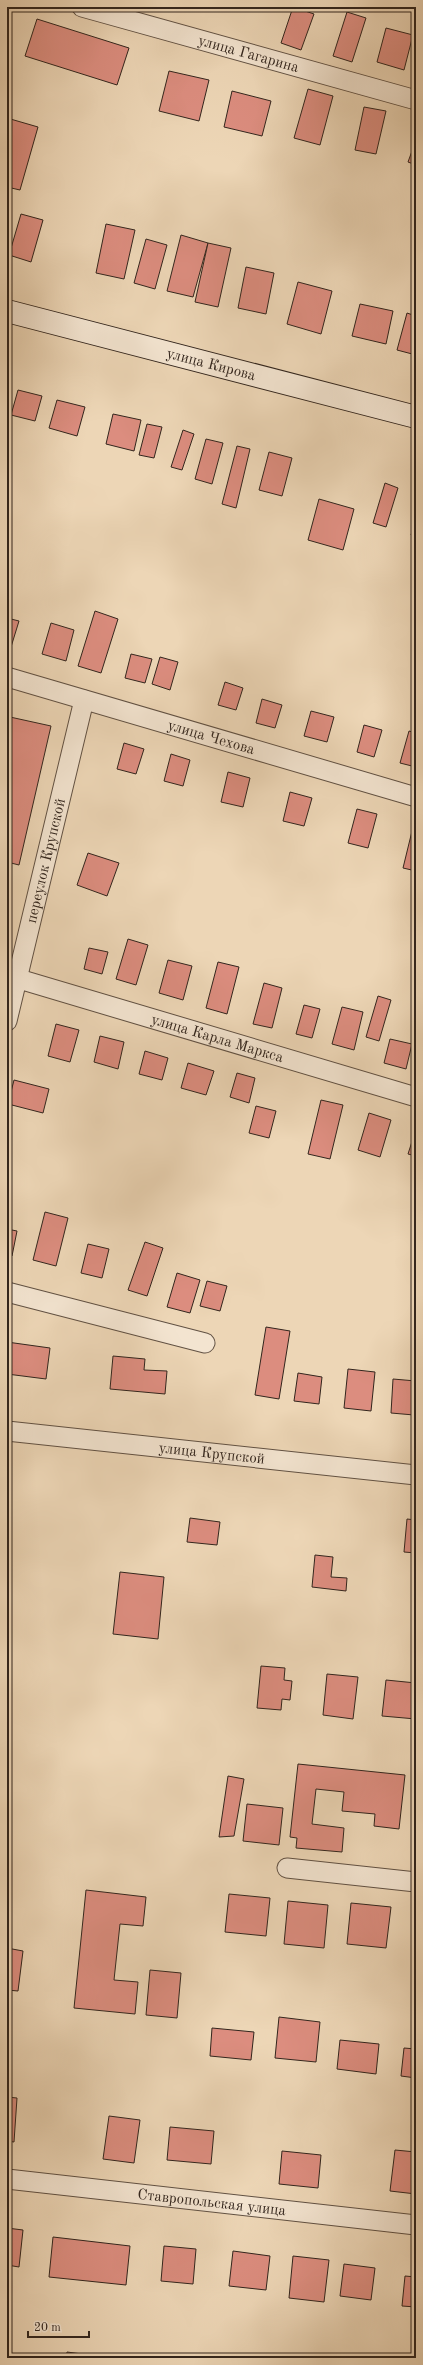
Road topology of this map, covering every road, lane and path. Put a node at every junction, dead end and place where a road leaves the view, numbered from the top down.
1 (82, 7) edge
2 (416, 100) edge
3 (7, 311) edge
4 (416, 417) edge
5 (7, 677) edge
6 (84, 700) junction
7 (416, 797) edge
8 (19, 979) junction
9 (7, 1021) edge
10 (416, 1097) edge
11 (7, 1292) edge
12 (205, 1343) dead end
13 (7, 1431) edge
14 (416, 1475) edge
15 (288, 1868) dead end
16 (416, 1882) edge
17 (7, 2180) edge
18 (416, 2225) edge

1 - 2 street, улица Гагарина
3 - 4 main road, улица Кирова
5 - 6 street, улица Чехова
6 - 7 street, улица Чехова
6 - 8 street, переулок Крупской
8 - 9 street, переулок Крупской
8 - 10 street, улица Карла Маркса
11 - 12 street
13 - 14 street, улица Крупской
15 - 16 street
17 - 18 street, Ставропольская улица

